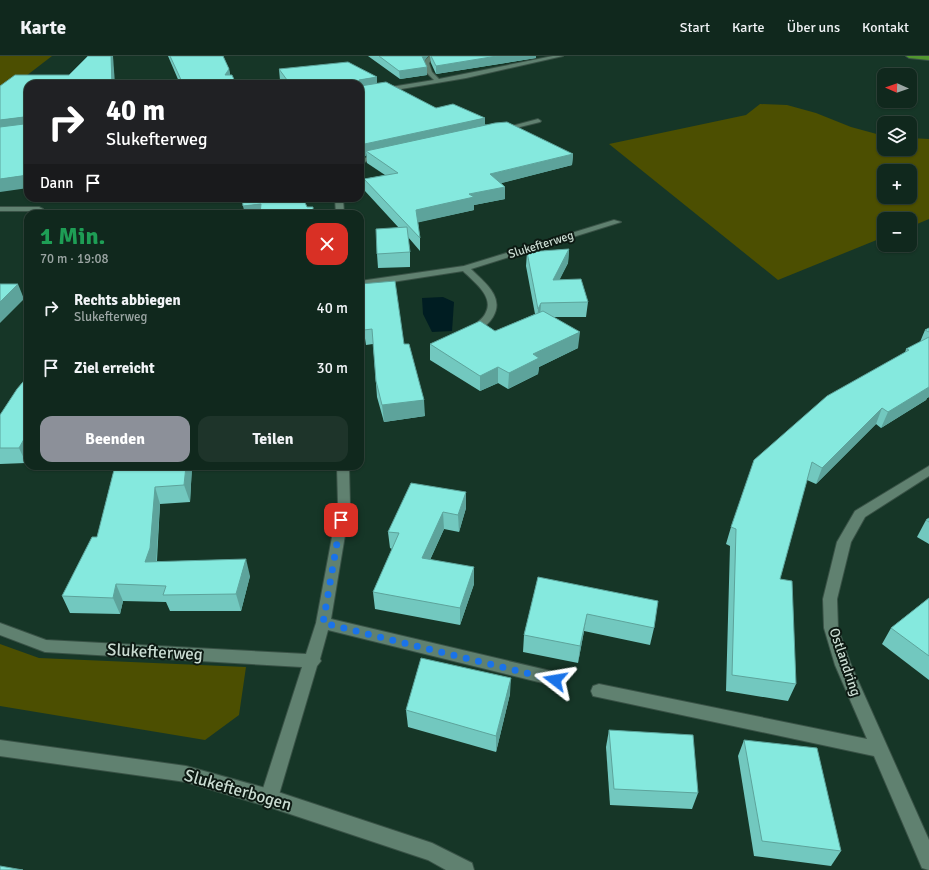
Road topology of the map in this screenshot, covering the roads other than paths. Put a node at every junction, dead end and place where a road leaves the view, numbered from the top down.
1 (432, 56) edge
2 (560, 56) edge
3 (909, 56) edge
4 (929, 58) edge
5 (438, 81) junction
6 (364, 93) edge
7 (538, 121) dead end
8 (492, 132) edge
9 (391, 154) edge
10 (364, 160) edge
11 (0, 208) edge
12 (39, 209) dead end
13 (617, 222) dead end
14 (465, 268) junction
15 (364, 283) edge
16 (479, 326) edge
17 (343, 470) edge
18 (929, 470) edge
19 (323, 623) junction
20 (0, 630) edge
21 (313, 661) junction
22 (555, 680) dead end
23 (599, 691) dead end
24 (0, 748) edge
25 (879, 749) junction
26 (269, 798) junction
27 (929, 861) edge
28 (465, 870) edge
29 (925, 870) edge

1 - 5 street
2 - 5 street
3 - 4 highway
5 - 6 street
7 - 8 street
9 - 10 street
11 - 12 street
13 - 14 street, Slukefterweg
14 - 15 street, Slukefterweg
14 - 16 street
17 - 19 street
18 - 25 street, Ostlandring
19 - 21 street
19 - 22 street
20 - 21 street, Slukefterweg
21 - 26 street
23 - 25 street
24 - 26 street, Slukefterbogen
25 - 27 street, Ostlandring
26 - 28 street, Slukefterbogen
27 - 29 street, Ostlandring

